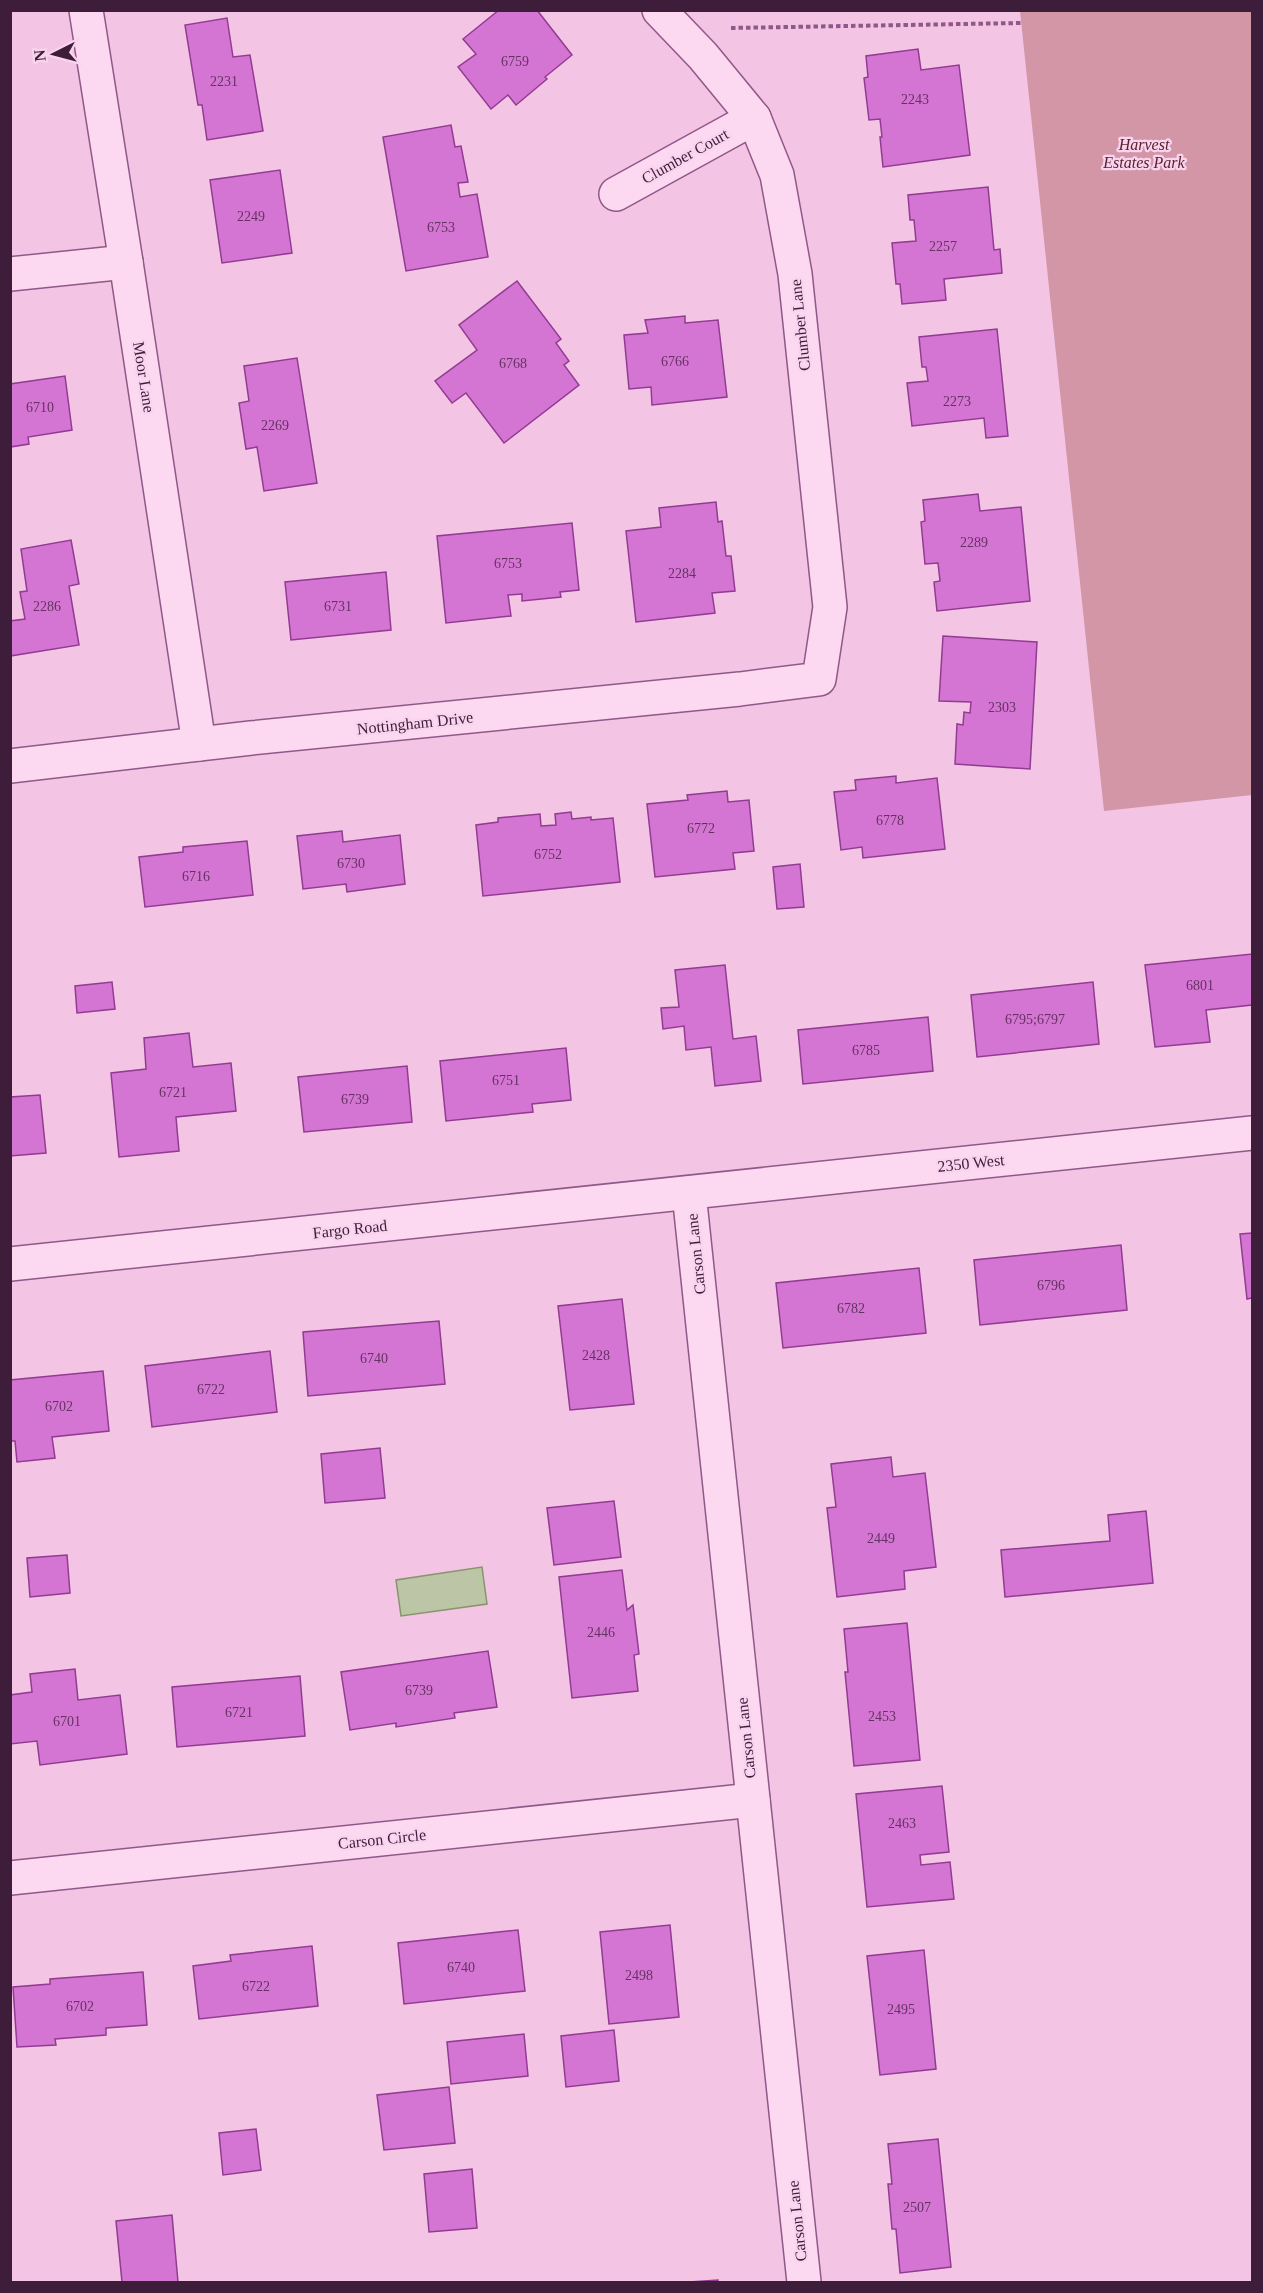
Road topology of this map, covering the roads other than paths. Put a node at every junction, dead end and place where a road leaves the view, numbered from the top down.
1 (86, 10) edge
2 (659, 10) edge
3 (754, 118) junction
4 (616, 194) dead end
5 (126, 262) junction
6 (10, 274) edge
7 (819, 679) joint
8 (198, 744) junction
9 (10, 766) edge
10 (1252, 1133) edge
11 (689, 1193) junction
12 (10, 1264) edge
13 (753, 1800) junction
14 (10, 1878) edge
15 (804, 2283) edge

1 - 5 street, Moor Lane
2 - 3 street, Clumber Lane
3 - 4 street, Clumber Court
3 - 7 street, Clumber Lane
5 - 6 street
5 - 8 street, Moor Lane
7 - 8 street, Nottingham Drive
8 - 9 street, Nottingham Drive
10 - 11 street, 2350 West
11 - 12 street, Fargo Road
11 - 13 street, Carson Lane
13 - 14 street, Carson Circle
13 - 15 street, Carson Lane

